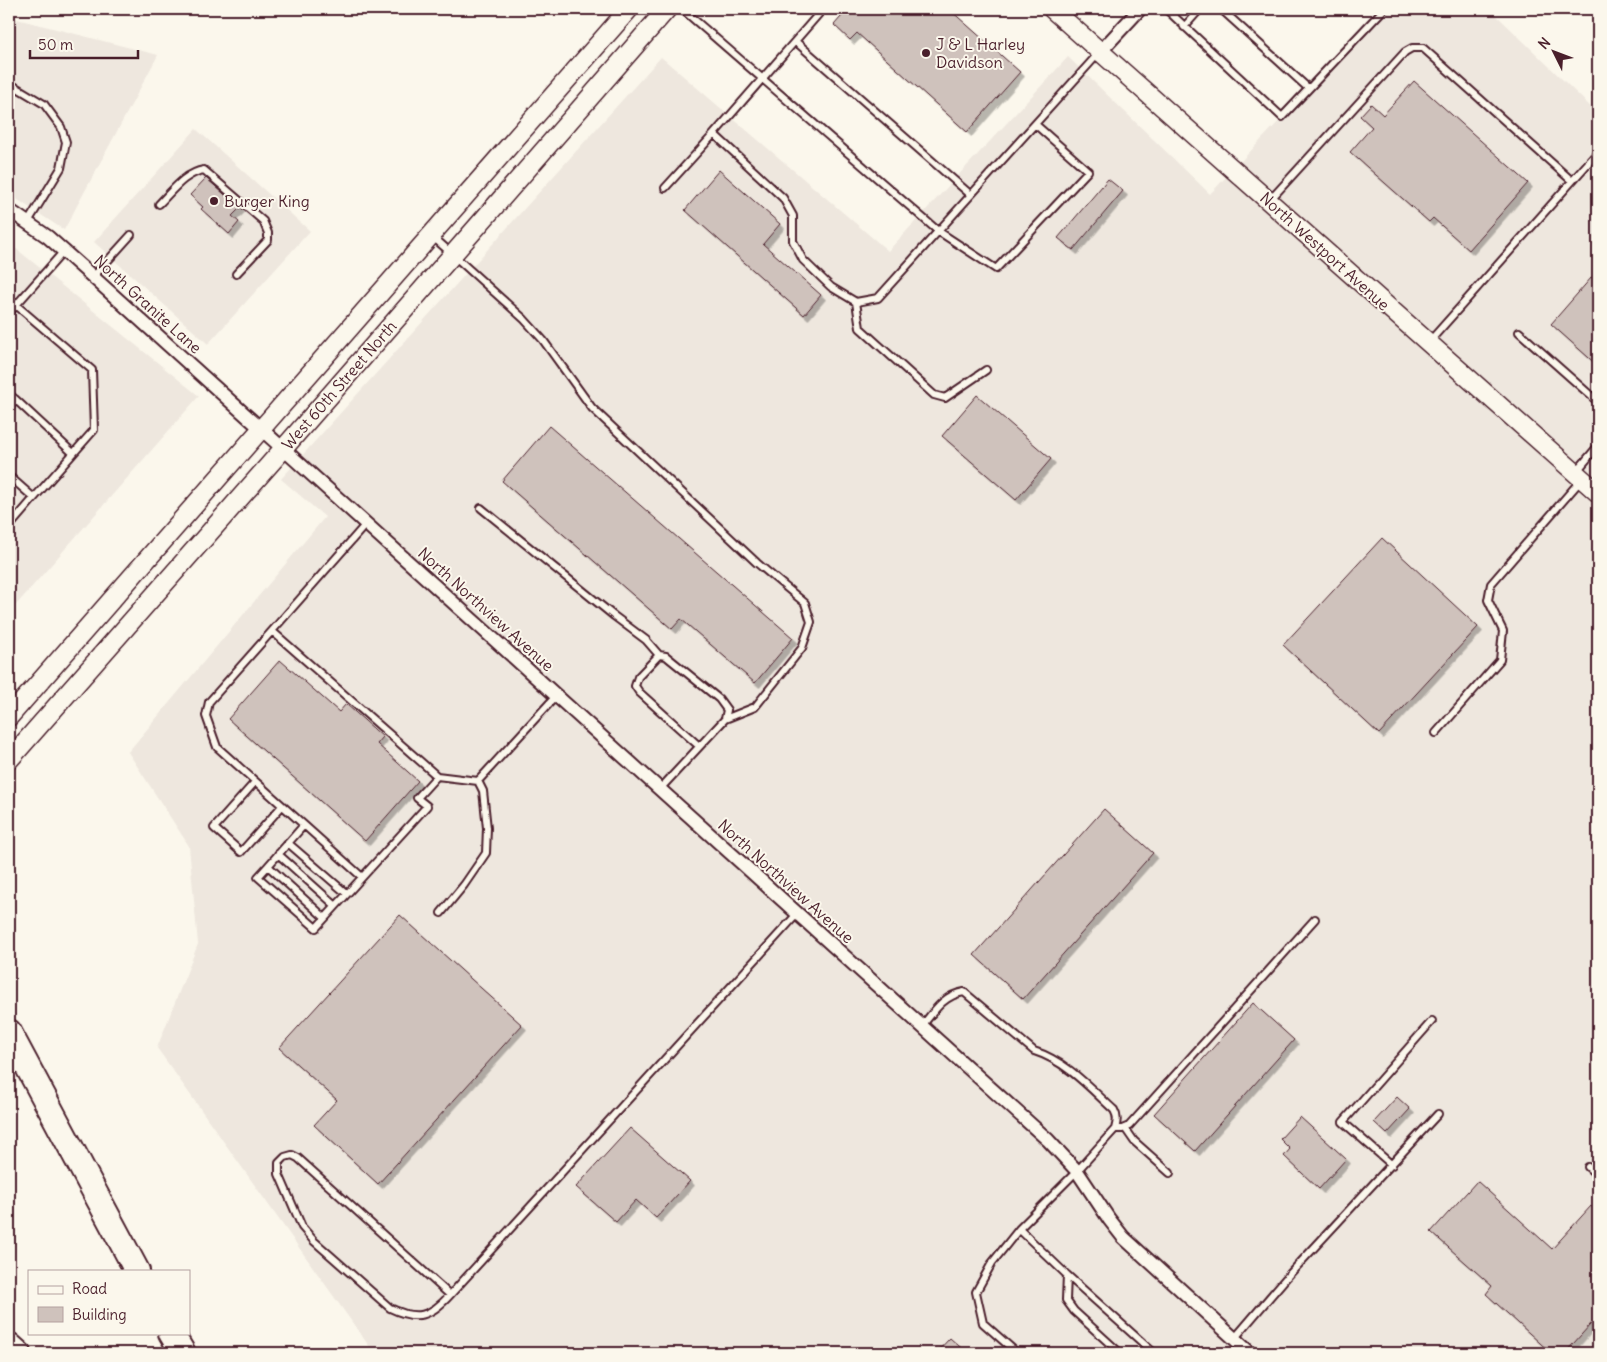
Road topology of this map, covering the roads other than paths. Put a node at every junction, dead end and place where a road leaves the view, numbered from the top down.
1 (629, 9) edge
2 (667, 9) edge
3 (682, 9) edge
4 (823, 9) edge
5 (1052, 9) edge
6 (1140, 9) edge
7 (1166, 9) edge
8 (1200, 9) edge
9 (1221, 9) edge
10 (1384, 9) edge
11 (1184, 27) junction
12 (795, 41) junction
13 (1100, 52) junction
14 (762, 78) junction
15 (9, 82) edge
16 (1308, 88) junction
17 (1035, 124) junction
18 (714, 134) junction
19 (1598, 152) edge
20 (1572, 181) junction
21 (665, 188) dead end
22 (971, 195) junction
23 (1269, 202) junction
24 (159, 204) dead end
25 (9, 210) edge
26 (28, 222) junction
27 (938, 231) junction
28 (131, 235) dead end
29 (431, 235) junction
30 (64, 250) junction
31 (452, 254) junction
32 (236, 274) dead end
33 (93, 277) junction
34 (856, 302) junction
35 (16, 305) junction
36 (9, 313) edge
37 (1519, 332) dead end
38 (1428, 343) junction
39 (986, 370) dead end
40 (9, 394) edge
41 (15, 399) junction
42 (1598, 402) edge
43 (9, 409) edge
44 (262, 428) junction
45 (1598, 446) edge
46 (284, 448) junction
47 (74, 453) junction
48 (9, 476) edge
49 (1578, 476) junction
50 (1598, 494) edge
51 (34, 498) junction
52 (481, 508) dead end
53 (366, 524) junction
54 (9, 527) edge
55 (272, 631) junction
56 (659, 655) junction
57 (557, 695) junction
58 (9, 717) edge
59 (725, 719) junction
60 (1436, 733) dead end
61 (699, 746) junction
62 (9, 760) edge
63 (437, 776) junction
64 (478, 781) junction
65 (255, 782) junction
66 (660, 789) junction
67 (282, 806) junction
68 (304, 826) junction
69 (288, 843) junction
70 (278, 854) junction
71 (268, 866) junction
72 (362, 878) junction
73 (347, 894) junction
74 (336, 906) junction
75 (441, 913) dead end
76 (798, 914) junction
77 (325, 918) junction
78 (1315, 919) dead end
79 (1432, 1021) dead end
80 (922, 1026) junction
81 (9, 1032) edge
82 (1438, 1114) dead end
83 (1125, 1128) junction
84 (1115, 1129) junction
85 (1392, 1164) junction
86 (1588, 1167) dead end
87 (1077, 1171) junction
88 (1170, 1173) dead end
89 (1598, 1176) edge
90 (1019, 1229) junction
91 (136, 1270) edge
92 (1067, 1275) junction
93 (450, 1295) junction
94 (172, 1334) edge
95 (1234, 1339) junction
96 (9, 1344) edge
97 (18, 1353) edge
98 (182, 1353) edge
99 (1017, 1353) edge
100 (1120, 1353) edge
101 (1154, 1353) edge
102 (1250, 1353) edge

1 - 29 main road, West 60th Street North
2 - 31 main road, West 60th Street North
3 - 14 lane
4 - 12 lane
5 - 13 main road, North Westport Avenue
6 - 13 street
7 - 11 lane
8 - 11 lane
9 - 16 lane
10 - 16 lane
11 - 16 lane
12 - 14 lane
12 - 22 lane
13 - 17 lane
13 - 23 main road, North Westport Avenue
14 - 18 lane
14 - 27 lane
15 - 26 lane
17 - 22 lane
17 - 27 lane
18 - 21 lane
18 - 34 lane
19 - 20 lane
20 - 23 lane
20 - 38 lane
22 - 27 lane
23 - 38 main road, North Westport Avenue
24 - 32 lane
25 - 26 street, North Granite Lane
26 - 30 street, North Granite Lane
27 - 34 lane
28 - 33 lane
29 - 31 lane
29 - 44 main road, West 60th Street North
30 - 33 street, North Granite Lane
30 - 35 lane
31 - 46 main road, West 60th Street North
31 - 59 lane
33 - 44 street, North Granite Lane
34 - 39 lane
35 - 36 lane
35 - 47 lane
37 - 42 lane
38 - 49 main road, North Westport Avenue
40 - 41 lane
41 - 43 lane
41 - 47 lane
44 - 46 street, North Granite Lane
44 - 58 main road, West 60th Street North
45 - 49 lane
46 - 53 street, North Northview Avenue
46 - 62 main road, West 60th Street North
47 - 51 lane
48 - 51 lane
49 - 50 main road, North Westport Avenue
49 - 60 lane
51 - 54 lane
52 - 56 lane
53 - 55 lane
53 - 57 street, North Northview Avenue
55 - 63 lane
55 - 65 lane
56 - 59 lane
56 - 61 lane
57 - 64 lane
57 - 66 street, North Northview Avenue
59 - 61 lane
61 - 66 lane
63 - 64 lane
63 - 72 lane
64 - 75 lane
65 - 67 lane
65 - 67 lane
66 - 76 street, North Northview Avenue
67 - 68 lane
68 - 69 lane
68 - 72 lane
69 - 70 lane
69 - 73 lane
70 - 71 lane
70 - 74 lane
71 - 77 lane
71 - 77 lane
72 - 73 lane
73 - 74 lane
74 - 77 lane
76 - 80 street, North Northview Avenue
76 - 93 lane
78 - 83 lane
79 - 85 lane
80 - 84 lane
80 - 87 street, North Northview Avenue
81 - 91 highway
82 - 85 lane
83 - 84 lane
83 - 88 lane
84 - 87 lane
85 - 95 lane
86 - 89 lane
87 - 90 lane
87 - 95 street, North Northview Avenue
90 - 92 lane
90 - 99 lane
92 - 100 lane
92 - 101 lane
93 - 93 lane
94 - 98 highway
95 - 102 street, North Northview Avenue
96 - 97 highway

